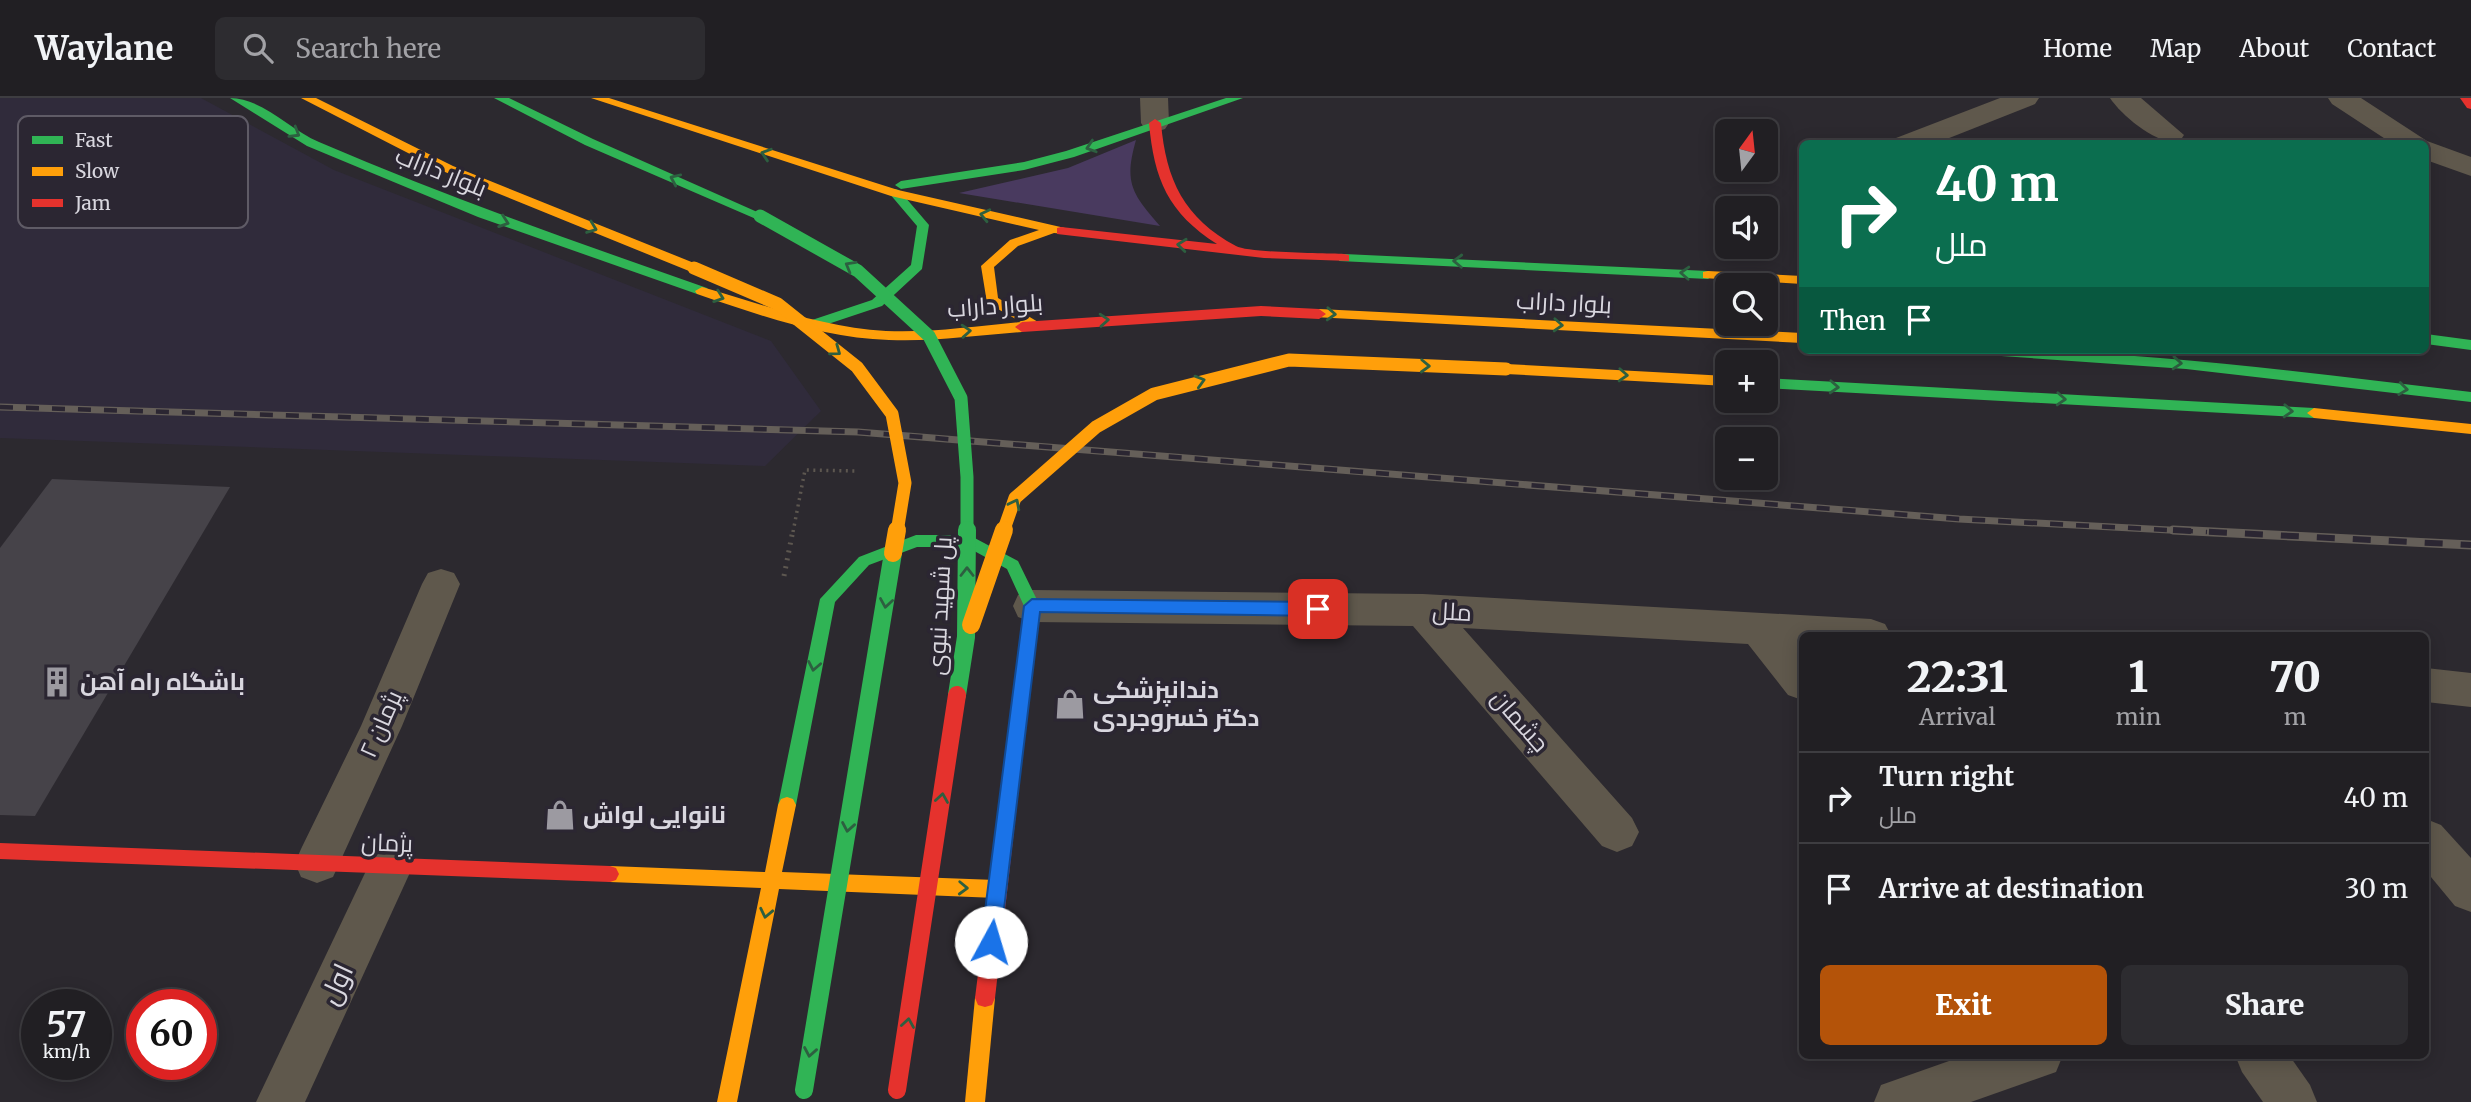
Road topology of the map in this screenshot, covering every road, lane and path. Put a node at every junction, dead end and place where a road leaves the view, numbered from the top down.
1 (236, 98) edge
2 (307, 98) edge
3 (500, 98) edge
4 (597, 98) edge
5 (1237, 98) edge
6 (2025, 98) edge
7 (2124, 98) edge
8 (2342, 98) edge
9 (2466, 98) edge
10 (2471, 106) edge
11 (1155, 111) edge
12 (2170, 135) dead end
13 (1916, 140) edge
14 (2408, 140) edge
15 (2429, 151) edge
16 (2471, 167) edge
17 (876, 187) junction
18 (895, 193) junction
19 (1051, 230) junction
20 (1237, 250) junction
21 (1799, 279) edge
22 (815, 324) junction
23 (1036, 325) junction
24 (1799, 338) edge
25 (2429, 340) edge
26 (2471, 345) edge
27 (2044, 354) edge
28 (1715, 380) edge
29 (1778, 384) edge
30 (2471, 397) edge
31 (2471, 429) edge
32 (441, 584) dead end
33 (1032, 606) junction
34 (1423, 610) junction
35 (1759, 629) junction
36 (1815, 632) edge
37 (967, 637) junction
38 (1799, 679) edge
39 (2429, 685) edge
40 (2471, 690) edge
41 (1617, 832) dead end
42 (2429, 842) edge
43 (0, 851) edge
44 (317, 863) junction
45 (391, 866) junction
46 (772, 881) junction
47 (996, 889) junction
48 (2471, 891) edge
49 (2027, 1059) edge
50 (2262, 1059) edge
51 (803, 1096) edge
52 (897, 1096) edge
53 (280, 1102) edge
54 (727, 1102) edge
55 (975, 1102) edge
56 (1898, 1102) edge
57 (2293, 1102) edge

1 -> 22 main road, بلوار داراب
2 -> 51 main road, پل شهید نبوی, bridge
37 -> 3 main road, پل شهید نبوی, bridge
17 -> 4 main road, بلوار داراب
5 - 11 main road
6 - 13 street
7 - 12 street
8 - 14 street
9 - 10 main road
11 -> 17 main road
11 - 20 main road
15 - 16 street
17 - 18 main road, بلوار داراب
19 -> 18 main road, بلوار داراب
18 - 22 main road
20 -> 19 main road, بلوار داراب
19 - 23 main road
21 -> 20 main road, بلوار داراب
22 -> 23 main road, بلوار داراب
23 -> 24 main road, بلوار داراب
25 - 26 main road
27 -> 30 main road
37 -> 28 main road, bridge
29 -> 31 main road
32 - 44 street, پژمان ۲
33 - 34 street, ملل
33 -> 46 main road
33 - 47 main road
34 - 35 street, ملل
34 - 41 street, چشمان
35 - 36 street, ملل
35 - 38 street
52 -> 37 main road, پل شهید نبوی, bridge
39 - 40 street
42 - 48 street
43 - 44 main road, پژمان
44 - 45 main road, پژمان
45 - 46 main road, پژمان
45 - 53 street, اول
46 -> 47 main road, پژمان
46 -> 54 main road
47 - 55 main road
49 - 56 street
50 - 57 street

